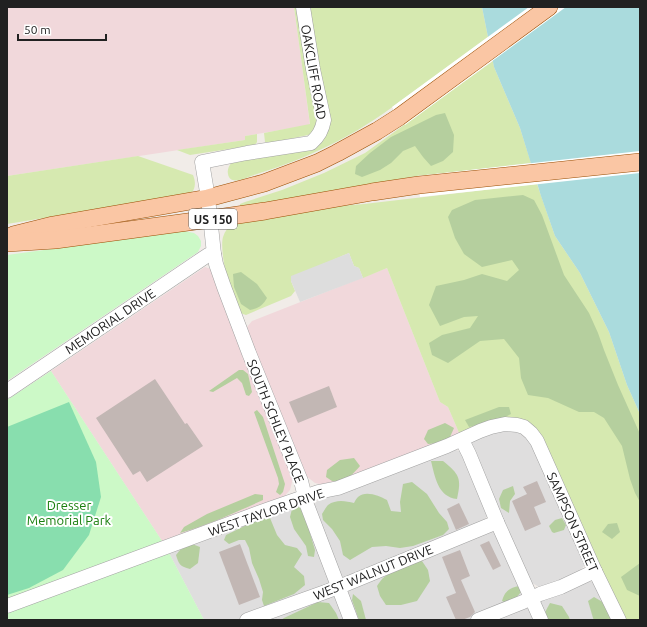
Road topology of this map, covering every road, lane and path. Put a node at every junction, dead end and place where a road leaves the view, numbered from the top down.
1 (303, 7) edge
2 (549, 7) edge
3 (202, 162) joint
4 (640, 162) edge
5 (208, 198) junction
6 (210, 219) junction
7 (7, 237) edge
8 (7, 243) edge
9 (214, 254) junction
10 (7, 390) edge
11 (524, 427) joint
12 (462, 440) junction
13 (305, 497) junction
14 (497, 522) junction
15 (595, 571) junction
16 (339, 587) junction
17 (531, 598) junction
18 (7, 606) edge
19 (247, 620) edge
20 (351, 620) edge
21 (478, 620) edge
22 (541, 620) edge
23 (619, 620) edge

1 - 3 street, OAKCLIFF ROAD
2 - 5 main road, US 150
3 - 5 street, SOUTH SCHLEY PLACE
4 - 6 main road, US 150
5 - 6 street, SOUTH SCHLEY PLACE
5 - 7 main road, US 150
6 - 8 main road, US 150
6 - 9 street, SOUTH SCHLEY PLACE
9 - 10 street, MEMORIAL DRIVE
9 - 13 street, SOUTH SCHLEY PLACE
11 - 12 street, WEST TAYLOR DRIVE
11 - 15 street, SAMPSON STREET
12 - 13 street, WEST TAYLOR DRIVE
12 - 14 street
13 - 16 street, SOUTH SCHLEY PLACE
13 - 18 street, WEST TAYLOR DRIVE
14 - 16 street, WEST WALNUT DRIVE
14 - 17 street
15 - 17 street
15 - 23 street, SAMPSON STREET
16 - 19 street, WEST WALNUT DRIVE
16 - 20 street, SOUTH SCHLEY PLACE
17 - 21 street
17 - 22 street

